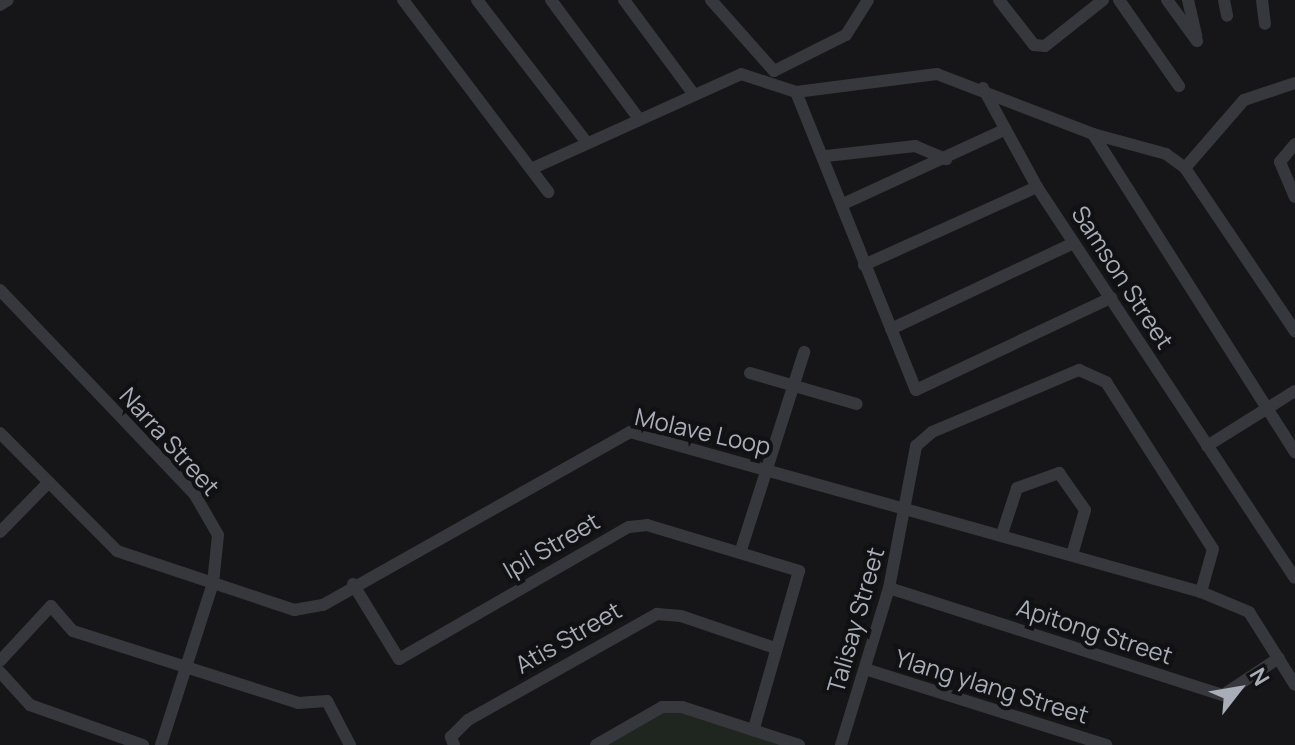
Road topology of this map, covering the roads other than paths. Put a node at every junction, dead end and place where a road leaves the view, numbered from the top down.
1 (8, 0) edge
2 (403, 0) edge
3 (477, 0) edge
4 (551, 0) edge
5 (624, 0) edge
6 (711, 0) edge
7 (999, 0) edge
8 (1103, 0) edge
9 (1119, 0) edge
10 (1167, 0) edge
11 (1188, 0) edge
12 (1224, 0) edge
13 (1262, 0) edge
14 (862, 3) edge
15 (0, 5) edge
16 (1227, 16) dead end
17 (1265, 24) dead end
18 (1295, 83) edge
19 (1179, 86) dead end
20 (983, 88) junction
21 (692, 92) junction
22 (796, 92) junction
23 (639, 119) junction
24 (1006, 129) junction
25 (1093, 134) junction
26 (587, 143) junction
27 (1295, 144) edge
28 (826, 156) junction
29 (946, 159) junction
30 (1185, 168) junction
31 (531, 169) junction
32 (1037, 187) junction
33 (548, 192) dead end
34 (1295, 197) edge
35 (843, 204) junction
36 (1074, 243) junction
37 (864, 265) junction
38 (0, 290) edge
39 (1111, 298) junction
40 (891, 329) junction
41 (1295, 331) edge
42 (804, 352) dead end
43 (750, 373) dead end
44 (795, 387) junction
45 (1295, 391) edge
46 (857, 404) dead end
47 (1265, 408) junction
48 (0, 433) edge
49 (1207, 446) junction
50 (1295, 452) edge
51 (769, 468) junction
52 (49, 482) junction
53 (907, 506) junction
54 (0, 532) edge
55 (1002, 534) junction
56 (741, 550) junction
57 (1072, 555) junction
58 (1295, 578) edge
59 (213, 583) junction
60 (353, 584) junction
61 (889, 588) junction
62 (1201, 592) junction
63 (772, 647) junction
64 (1279, 658) junction
65 (0, 661) edge
66 (186, 668) junction
67 (865, 669) junction
68 (0, 672) edge
69 (1295, 685) edge
70 (753, 731) junction
71 (143, 745) edge
72 (161, 745) edge
73 (350, 745) edge
74 (454, 745) edge
75 (596, 745) edge
76 (799, 745) edge
77 (841, 745) edge
78 (1106, 745) edge

1 - 15 street
2 - 31 street
3 - 26 street
4 - 23 street
5 - 21 street
6 - 14 street
7 - 8 street
9 - 19 street
10 - 11 street
12 - 16 street
13 - 17 street
18 - 30 street
20 - 22 street
20 - 24 street, Samson Street
20 - 25 street
21 - 22 street
21 - 23 street
22 - 28 street
23 - 26 street
24 - 29 street
24 - 32 street, Samson Street
25 - 30 street
25 - 47 street
26 - 31 street
27 - 34 street
28 - 29 street
28 - 35 street
29 - 35 street
30 - 41 street
31 - 33 street
32 - 36 street, Samson Street
32 - 37 street
35 - 37 street
36 - 39 street, Samson Street
36 - 40 street
37 - 40 street
38 - 59 street, Narra Street
39 - 40 street
39 - 49 street, Samson Street
42 - 44 street
43 - 44 street
44 - 46 street
44 - 51 street
45 - 47 street
47 - 49 street
47 - 50 street
48 - 52 street, Molave Loop
49 - 58 street, Samson Street
51 - 53 street, Molave Loop
51 - 56 street
51 - 60 street, Molave Loop
52 - 54 street
52 - 59 street, Molave Loop
53 - 55 street, Molave Loop
53 - 61 street, Talisay Street
53 - 62 street, Talisay Street
55 - 57 street, Molave Loop
55 - 57 street
56 - 60 street, Ipil Street
56 - 63 street, Ipil Street
57 - 62 street, Molave Loop
59 - 60 street, Molave Loop
59 - 66 street, Narra Street
61 - 64 street, Apitong Street
61 - 67 street, Talisay Street
62 - 64 street, Molave Loop
63 - 70 street, Ipil Street
63 - 74 street, Atis Street
64 - 69 street, Molave Loop
65 - 66 street
66 - 72 street, Narra Street
66 - 73 street
67 - 77 street, Talisay Street
67 - 78 street, Ylang ylang Street
68 - 71 street
70 - 75 street
70 - 76 street

